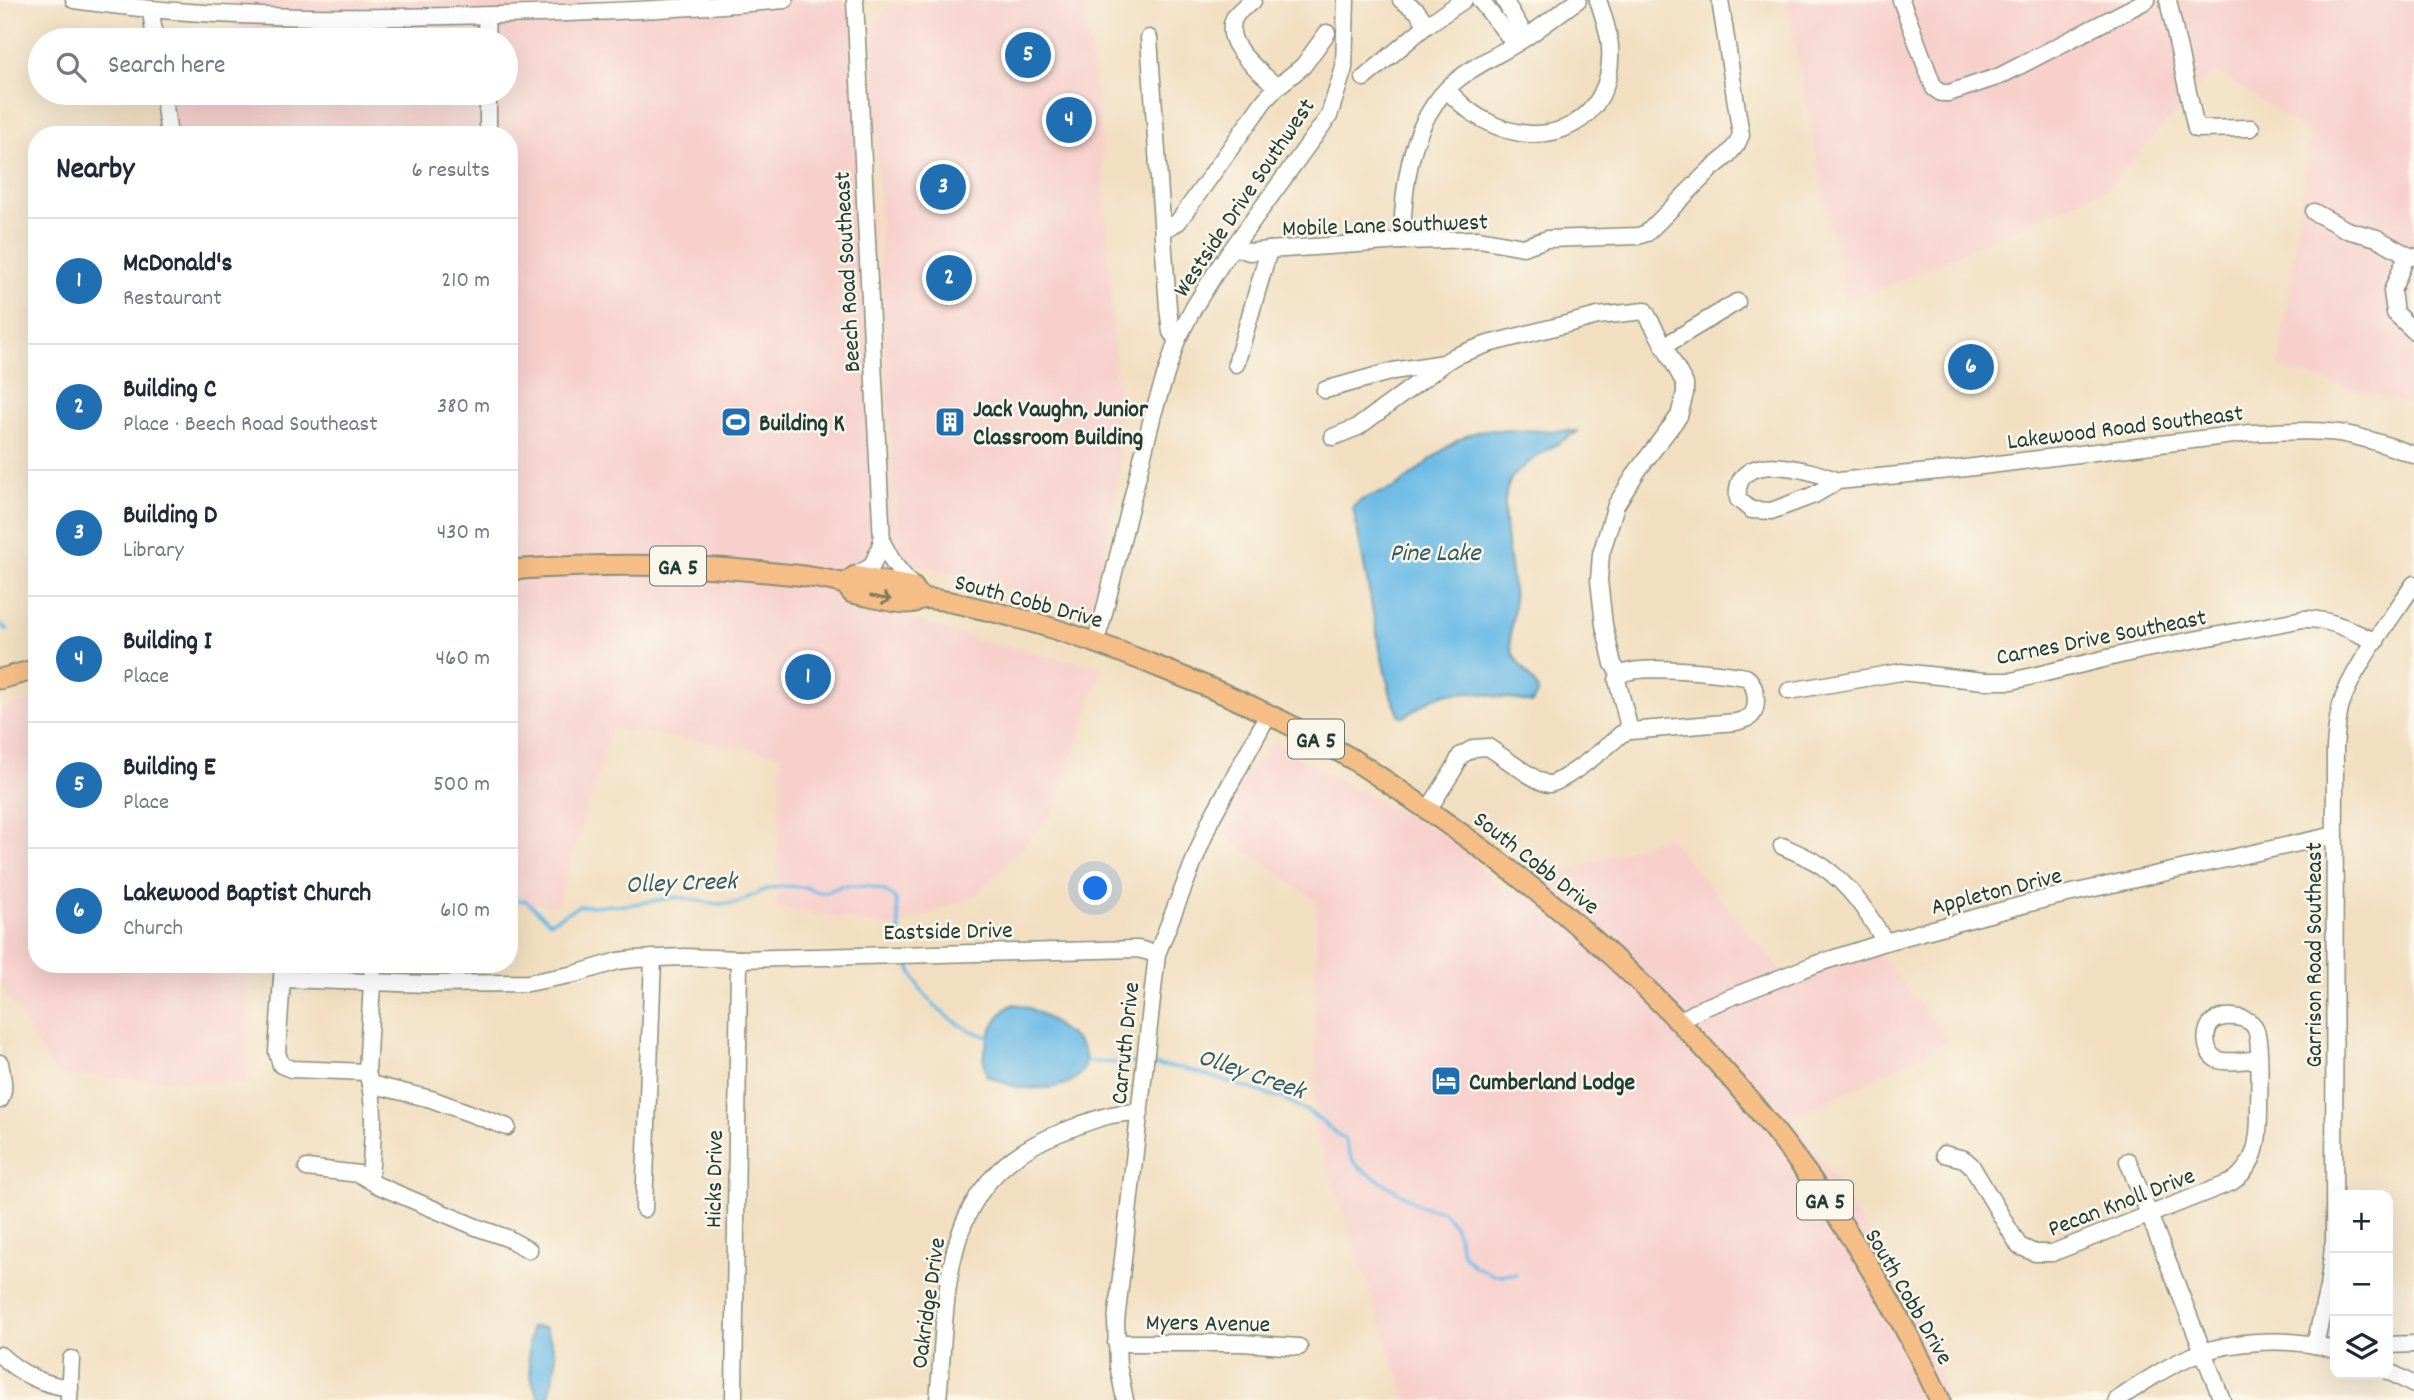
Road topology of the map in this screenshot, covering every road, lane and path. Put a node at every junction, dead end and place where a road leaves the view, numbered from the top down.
1 (74, 0) edge
2 (785, 0) edge
3 (855, 0) edge
4 (1401, 0) edge
5 (1464, 0) edge
6 (1479, 0) edge
7 (1504, 0) edge
8 (1578, 0) edge
9 (1598, 0) edge
10 (1720, 0) edge
11 (1901, 0) edge
12 (2147, 0) edge
13 (2168, 0) edge
14 (1253, 1) edge
15 (1344, 5) edge
16 (218, 7) edge
17 (151, 11) junction
18 (486, 16) junction
19 (1427, 25) junction
20 (153, 28) edge
21 (486, 28) edge
22 (1327, 33) dead end
23 (1149, 38) dead end
24 (1521, 41) junction
25 (1364, 78) dead end
26 (1277, 87) junction
27 (1447, 90) junction
28 (165, 105) edge
29 (488, 105) edge
30 (168, 126) edge
31 (488, 126) edge
32 (2251, 128) dead end
33 (2314, 212) dead end
34 (1163, 230) junction
35 (1402, 241) junction
36 (1234, 247) junction
37 (1269, 250) junction
38 (2410, 256) edge
39 (1737, 302) dead end
40 (2414, 331) edge
41 (1177, 340) junction
42 (1664, 346) junction
43 (1444, 363) junction
44 (1236, 364) dead end
45 (1325, 390) dead end
46 (1333, 437) dead end
47 (2414, 455) edge
48 (1838, 481) junction
49 (882, 542) junction
50 (518, 569) edge
51 (850, 580) junction
52 (2414, 584) edge
53 (917, 593) junction
54 (1095, 642) junction
55 (2376, 642) junction
56 (28, 671) edge
57 (1620, 675) junction
58 (0, 679) edge
59 (1789, 691) dead end
60 (1268, 715) junction
61 (1630, 731) junction
62 (1428, 810) junction
63 (2335, 835) junction
64 (1782, 846) dead end
65 (1885, 942) junction
66 (1157, 954) junction
67 (653, 958) junction
68 (739, 959) junction
69 (282, 973) edge
70 (290, 973) edge
71 (373, 973) edge
72 (372, 983) junction
73 (1678, 1022) junction
74 (2259, 1059) dead end
75 (0, 1063) edge
76 (368, 1078) junction
77 (0, 1100) edge
78 (1140, 1113) junction
79 (507, 1127) dead end
80 (1944, 1153) dead end
81 (2128, 1160) dead end
82 (307, 1168) dead end
83 (370, 1179) junction
84 (643, 1209) dead end
85 (2149, 1215) junction
86 (529, 1250) dead end
87 (1116, 1343) junction
88 (2414, 1344) edge
89 (2315, 1345) junction
90 (2393, 1345) edge
91 (1298, 1347) dead end
92 (2330, 1349) edge
93 (2203, 1352) junction
94 (0, 1355) edge
95 (71, 1359) dead end
96 (2393, 1374) edge
97 (2414, 1385) edge
98 (69, 1394) edge
99 (734, 1400) edge
100 (938, 1400) edge
101 (1125, 1400) edge
102 (1940, 1400) edge
103 (2117, 1400) edge
104 (2222, 1400) edge

1 - 17 street
2 - 18 street
3 - 49 street, Beech Road Southeast
4 - 19 street
5 - 19 street
6 - 24 street
7 - 24 street
8 - 24 street
9 - 27 street
10 - 35 street, Mobile Lane Southwest
11 - 12 street
13 - 32 street
14 - 26 street
15 - 36 street, Westside Drive Southwest
16 - 17 street
16 - 18 street
17 - 20 street
18 - 21 street
19 - 25 street
22 - 26 street
23 - 34 street
24 - 27 street
26 - 34 street
27 - 35 street
28 - 30 street
29 - 31 street
33 - 38 street
34 - 41 street
35 - 37 street, Mobile Lane Southwest
36 - 37 street, Mobile Lane Southwest
36 - 41 street, Westside Drive Southwest
37 - 44 street, Mobile Lane Southwest
38 - 40 street
39 - 42 street
41 - 54 street, Westside Drive Southwest
42 - 43 street
42 - 57 street
43 - 45 street
43 - 46 street
47 - 48 street, Lakewood Road Southeast
48 - 48 street, Lakewood Road Southeast
49 - 51 street
49 - 53 street, Beech Road Southeast
50 - 51 main road, South Cobb Drive / GA 5
51 - 53 main road, South Cobb Drive / GA 5
52 - 55 street, Garrison Road Southeast
53 - 54 main road, South Cobb Drive / GA 5
54 - 60 main road, South Cobb Drive / GA 5
55 - 59 street, Carnes Drive Southeast
55 - 63 street, Garrison Road Southeast
56 - 58 main road
57 - 61 street
57 - 61 street
60 - 62 main road, South Cobb Drive / GA 5
60 - 66 street, Carruth Drive
61 - 62 street
62 - 73 main road, South Cobb Drive / GA 5
63 - 65 street, Appleton Drive
63 - 89 street, Garrison Road Southeast
64 - 65 street
65 - 73 street, Appleton Drive
66 - 68 street, Eastside Drive
66 - 78 street, Carruth Drive
67 - 68 street, Eastside Drive
67 - 72 street, Eastside Drive
67 - 84 street
68 - 99 street, Hicks Drive
69 - 76 street
70 - 72 street, Eastside Drive
71 - 72 street
72 - 76 street
73 - 102 main road, South Cobb Drive / GA 5
74 - 85 street, Pecan Knoll Drive
75 - 77 street
76 - 79 street
76 - 83 street
78 - 87 street, Carruth Drive
78 - 100 street, Oakridge Drive
80 - 85 street, Pecan Knoll Drive
81 - 85 street
82 - 83 street
83 - 86 street
85 - 93 street
87 - 91 street, Myers Avenue
87 - 101 street, Carruth Drive
88 - 90 street
89 - 92 street
89 - 93 street
93 - 103 street
93 - 104 street
94 - 98 street
95 - 98 street
96 - 97 street

